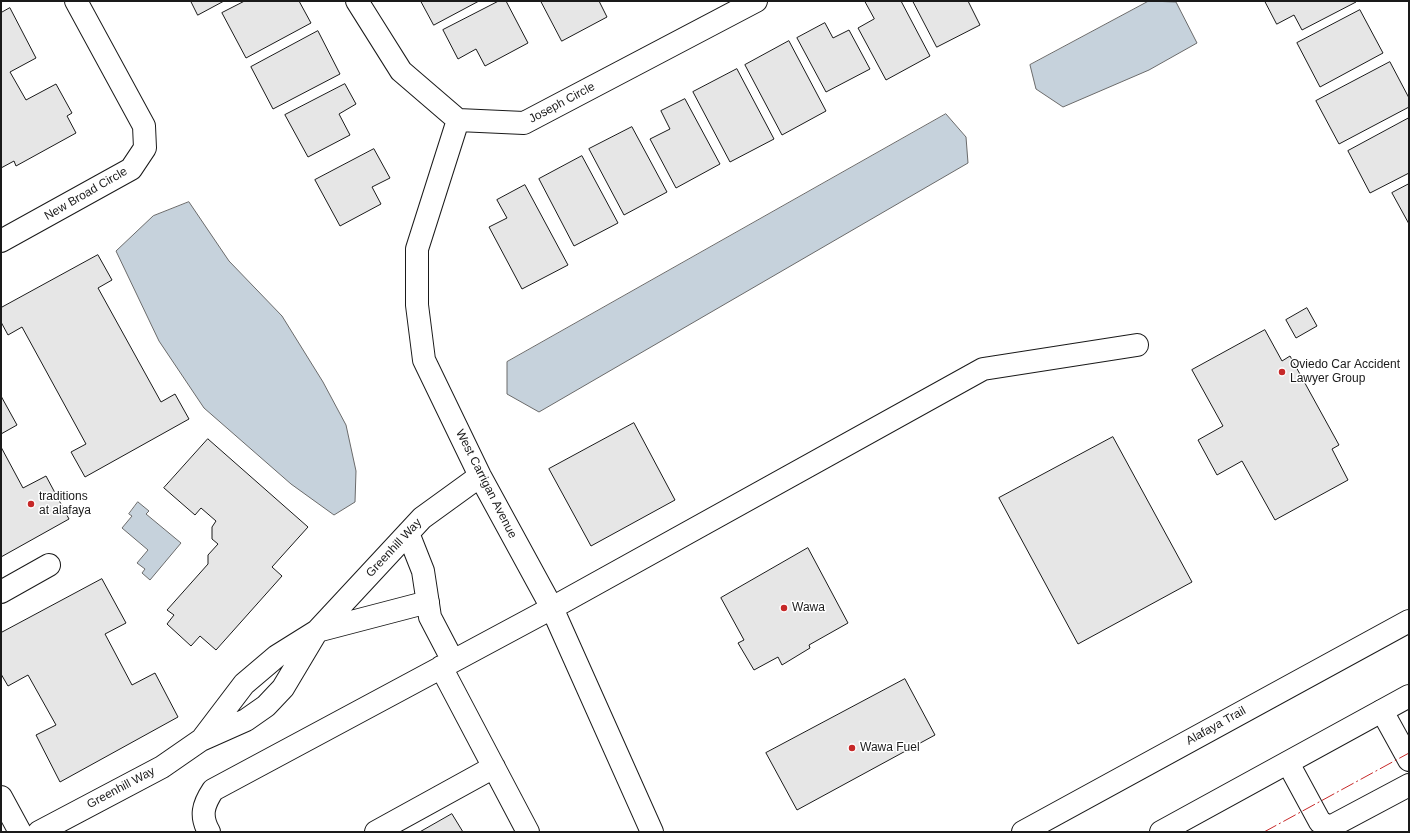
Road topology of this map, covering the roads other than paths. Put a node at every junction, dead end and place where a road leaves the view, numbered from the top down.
1 (76, 1) edge
2 (357, 1) edge
3 (756, 1) edge
4 (458, 120) junction
5 (1, 241) edge
6 (1137, 345) dead end
7 (480, 476) junction
8 (408, 533) junction
9 (49, 565) dead end
10 (1, 592) edge
11 (428, 602) junction
12 (552, 608) junction
13 (1409, 621) edge
14 (317, 631) junction
15 (447, 664) junction
16 (1399, 700) edge
17 (201, 740) junction
18 (1409, 760) edge
19 (1288, 763) junction
20 (494, 767) junction
21 (1409, 785) edge
22 (1, 797) edge
23 (20, 832) edge
24 (39, 832) edge
25 (209, 832) edge
26 (376, 832) edge
27 (528, 832) edge
28 (652, 832) edge
29 (1023, 832) edge
30 (1161, 832) edge

1 - 5 street, New Broad Circle
2 - 4 street
3 - 4 street, Joseph Circle
4 - 7 street, West Carrigan Avenue
6 - 12 street
7 - 8 street, Greenhill Way
7 - 12 street, West Carrigan Avenue
8 - 11 street
8 - 14 street, Greenhill Way
9 - 10 street
11 - 14 street
11 - 15 street
12 - 15 street
12 - 28 street, West Carrigan Avenue
13 - 29 street, Alafaya Trail
14 - 17 street, Greenhill Way
14 - 17 street, Greenhill Way
15 - 20 street
15 - 25 street
16 - 18 street
16 - 19 street
17 - 24 street, Greenhill Way
19 - 21 street
19 - 30 street
20 - 26 street
20 - 27 street
22 - 23 street

